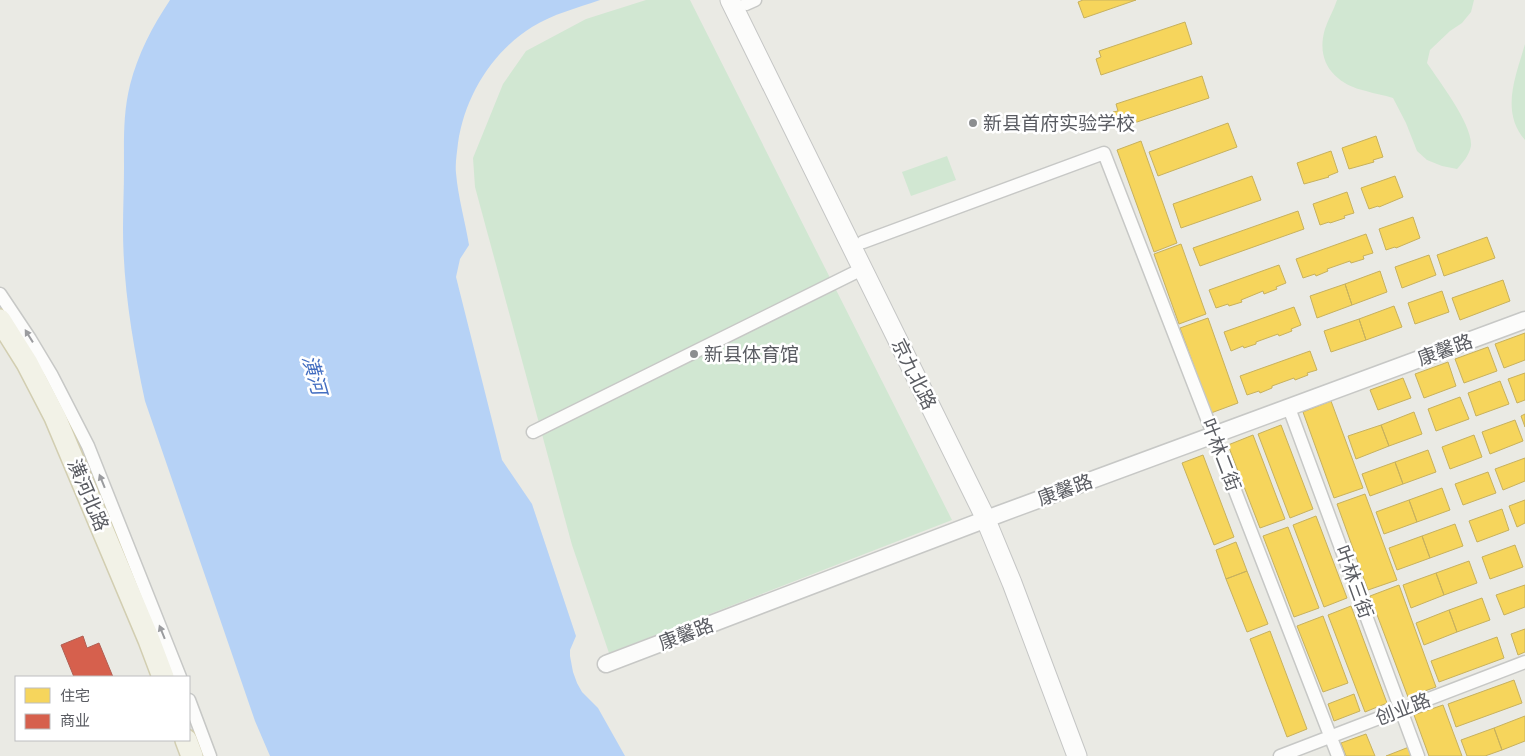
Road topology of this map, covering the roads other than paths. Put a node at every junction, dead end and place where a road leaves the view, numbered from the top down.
1 (744, 1) edge
2 (863, 242) junction
3 (862, 269) junction
4 (0, 294) edge
5 (0, 320) edge
6 (1525, 320) edge
7 (0, 344) edge
8 (1289, 408) junction
9 (533, 432) dead end
10 (1214, 436) junction
11 (992, 518) junction
12 (1525, 662) edge
13 (606, 664) dead end
14 (149, 676) edge
15 (163, 676) edge
16 (180, 676) edge
17 (190, 703) edge
18 (1401, 710) junction
19 (1330, 737) junction
20 (173, 741) edge
21 (186, 741) edge
22 (179, 756) edge
23 (192, 756) edge
24 (210, 756) edge
25 (1077, 756) edge
26 (1091, 756) edge
27 (1280, 756) edge
28 (1338, 756) edge
29 (1418, 756) edge

1 - 2 main road, 京九北路
1 - 3 main road, 京九北路
2 - 10 street, 叶林二街
2 - 11 main road, 京九北路
3 - 9 street
3 - 11 main road, 京九北路
16 -> 4 street
5 - 15 main road, 潢河北路
6 - 8 street, 康馨路
7 - 14 main road, 潢河北路
8 - 10 street, 康馨路
8 - 18 street, 叶林三街
10 - 11 street, 康馨路
10 - 19 street, 叶林二街
11 - 13 street, 康馨路
11 - 25 main road, 京九北路
11 - 26 main road, 京九北路
12 - 18 street, 创业路
17 - 24 street
18 - 19 street, 创业路
18 - 29 street, 叶林三街
19 - 27 street, 创业路
19 - 28 street, 叶林二街
20 - 22 main road
21 - 23 main road

